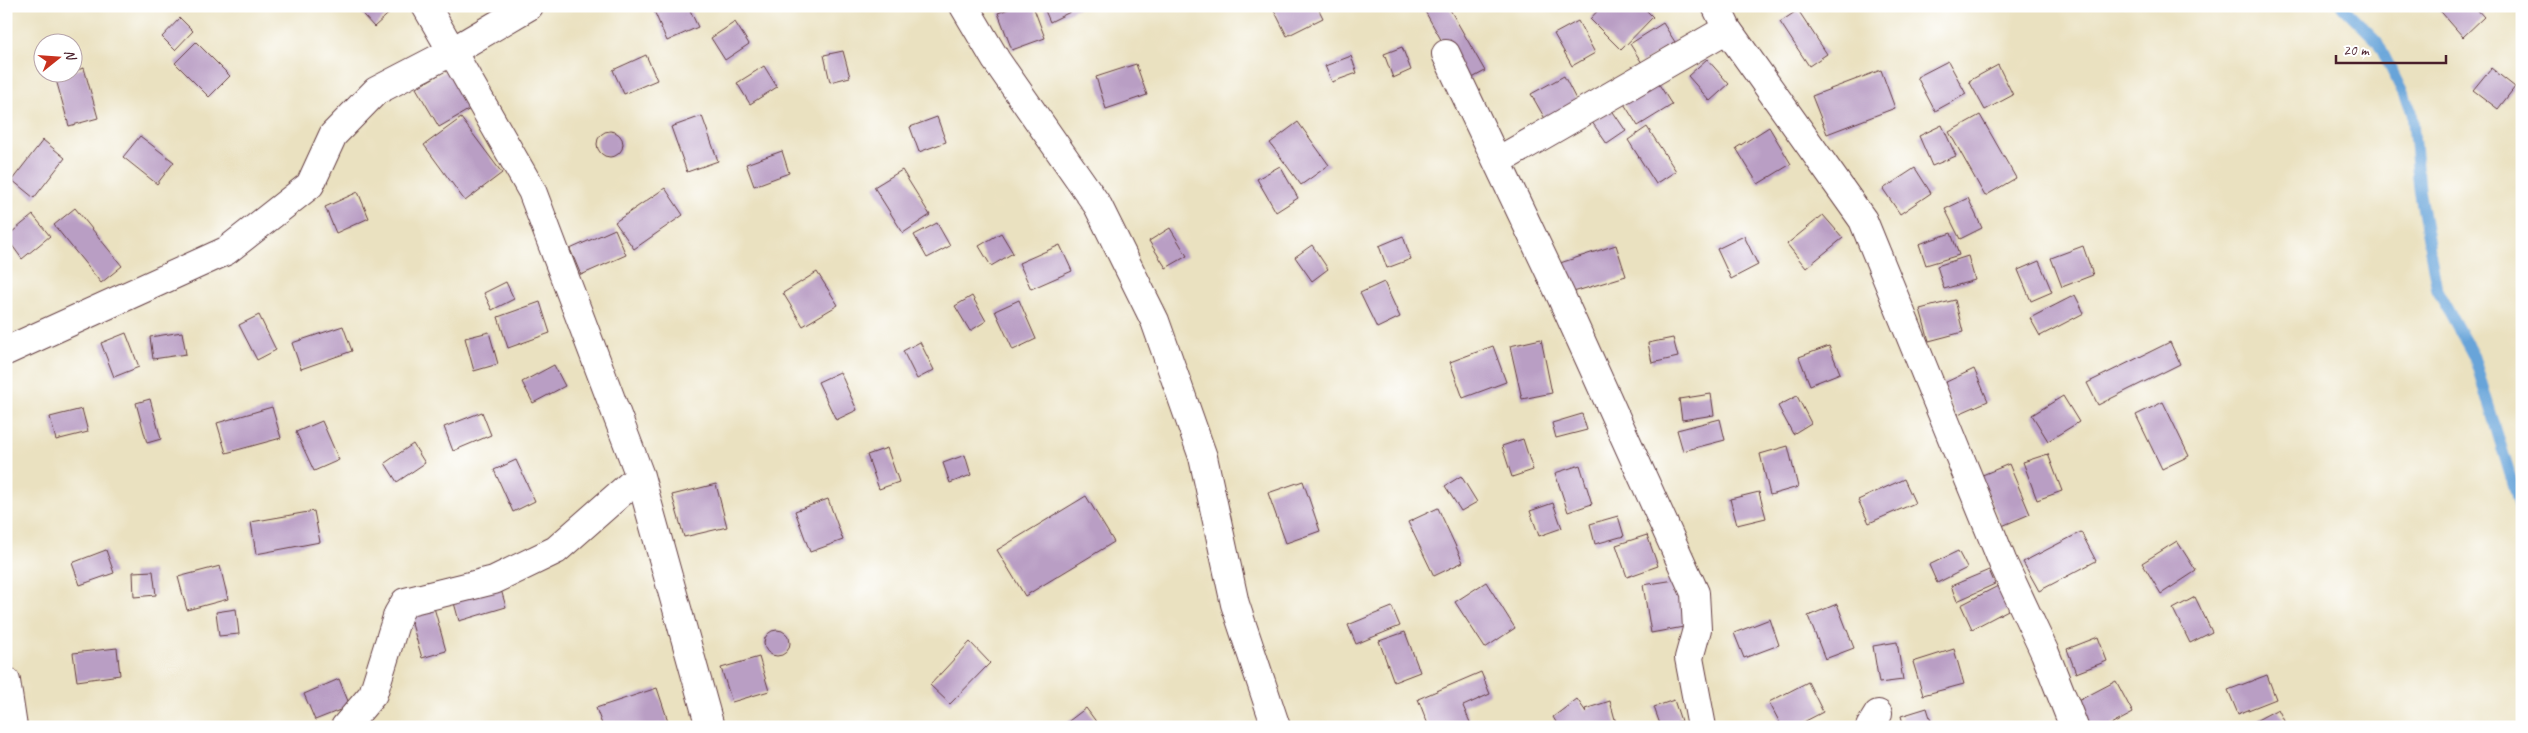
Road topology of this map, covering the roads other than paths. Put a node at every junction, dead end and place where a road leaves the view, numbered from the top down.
1 (426, 6) edge
2 (529, 6) edge
3 (964, 6) edge
4 (1721, 18) edge
5 (451, 52) junction
6 (1446, 54) dead end
7 (1498, 161) junction
8 (6, 351) edge
9 (640, 476) junction
10 (6, 681) edge
11 (13, 727) edge
12 (346, 727) edge
13 (710, 727) edge
14 (1276, 727) edge
15 (1702, 727) edge
16 (2074, 727) edge

1 - 5 street
2 - 5 street
3 - 14 street
4 - 7 street
4 - 16 street
5 - 8 street
5 - 9 street
6 - 7 street
7 - 15 street
9 - 12 street
9 - 13 street
10 - 11 street

